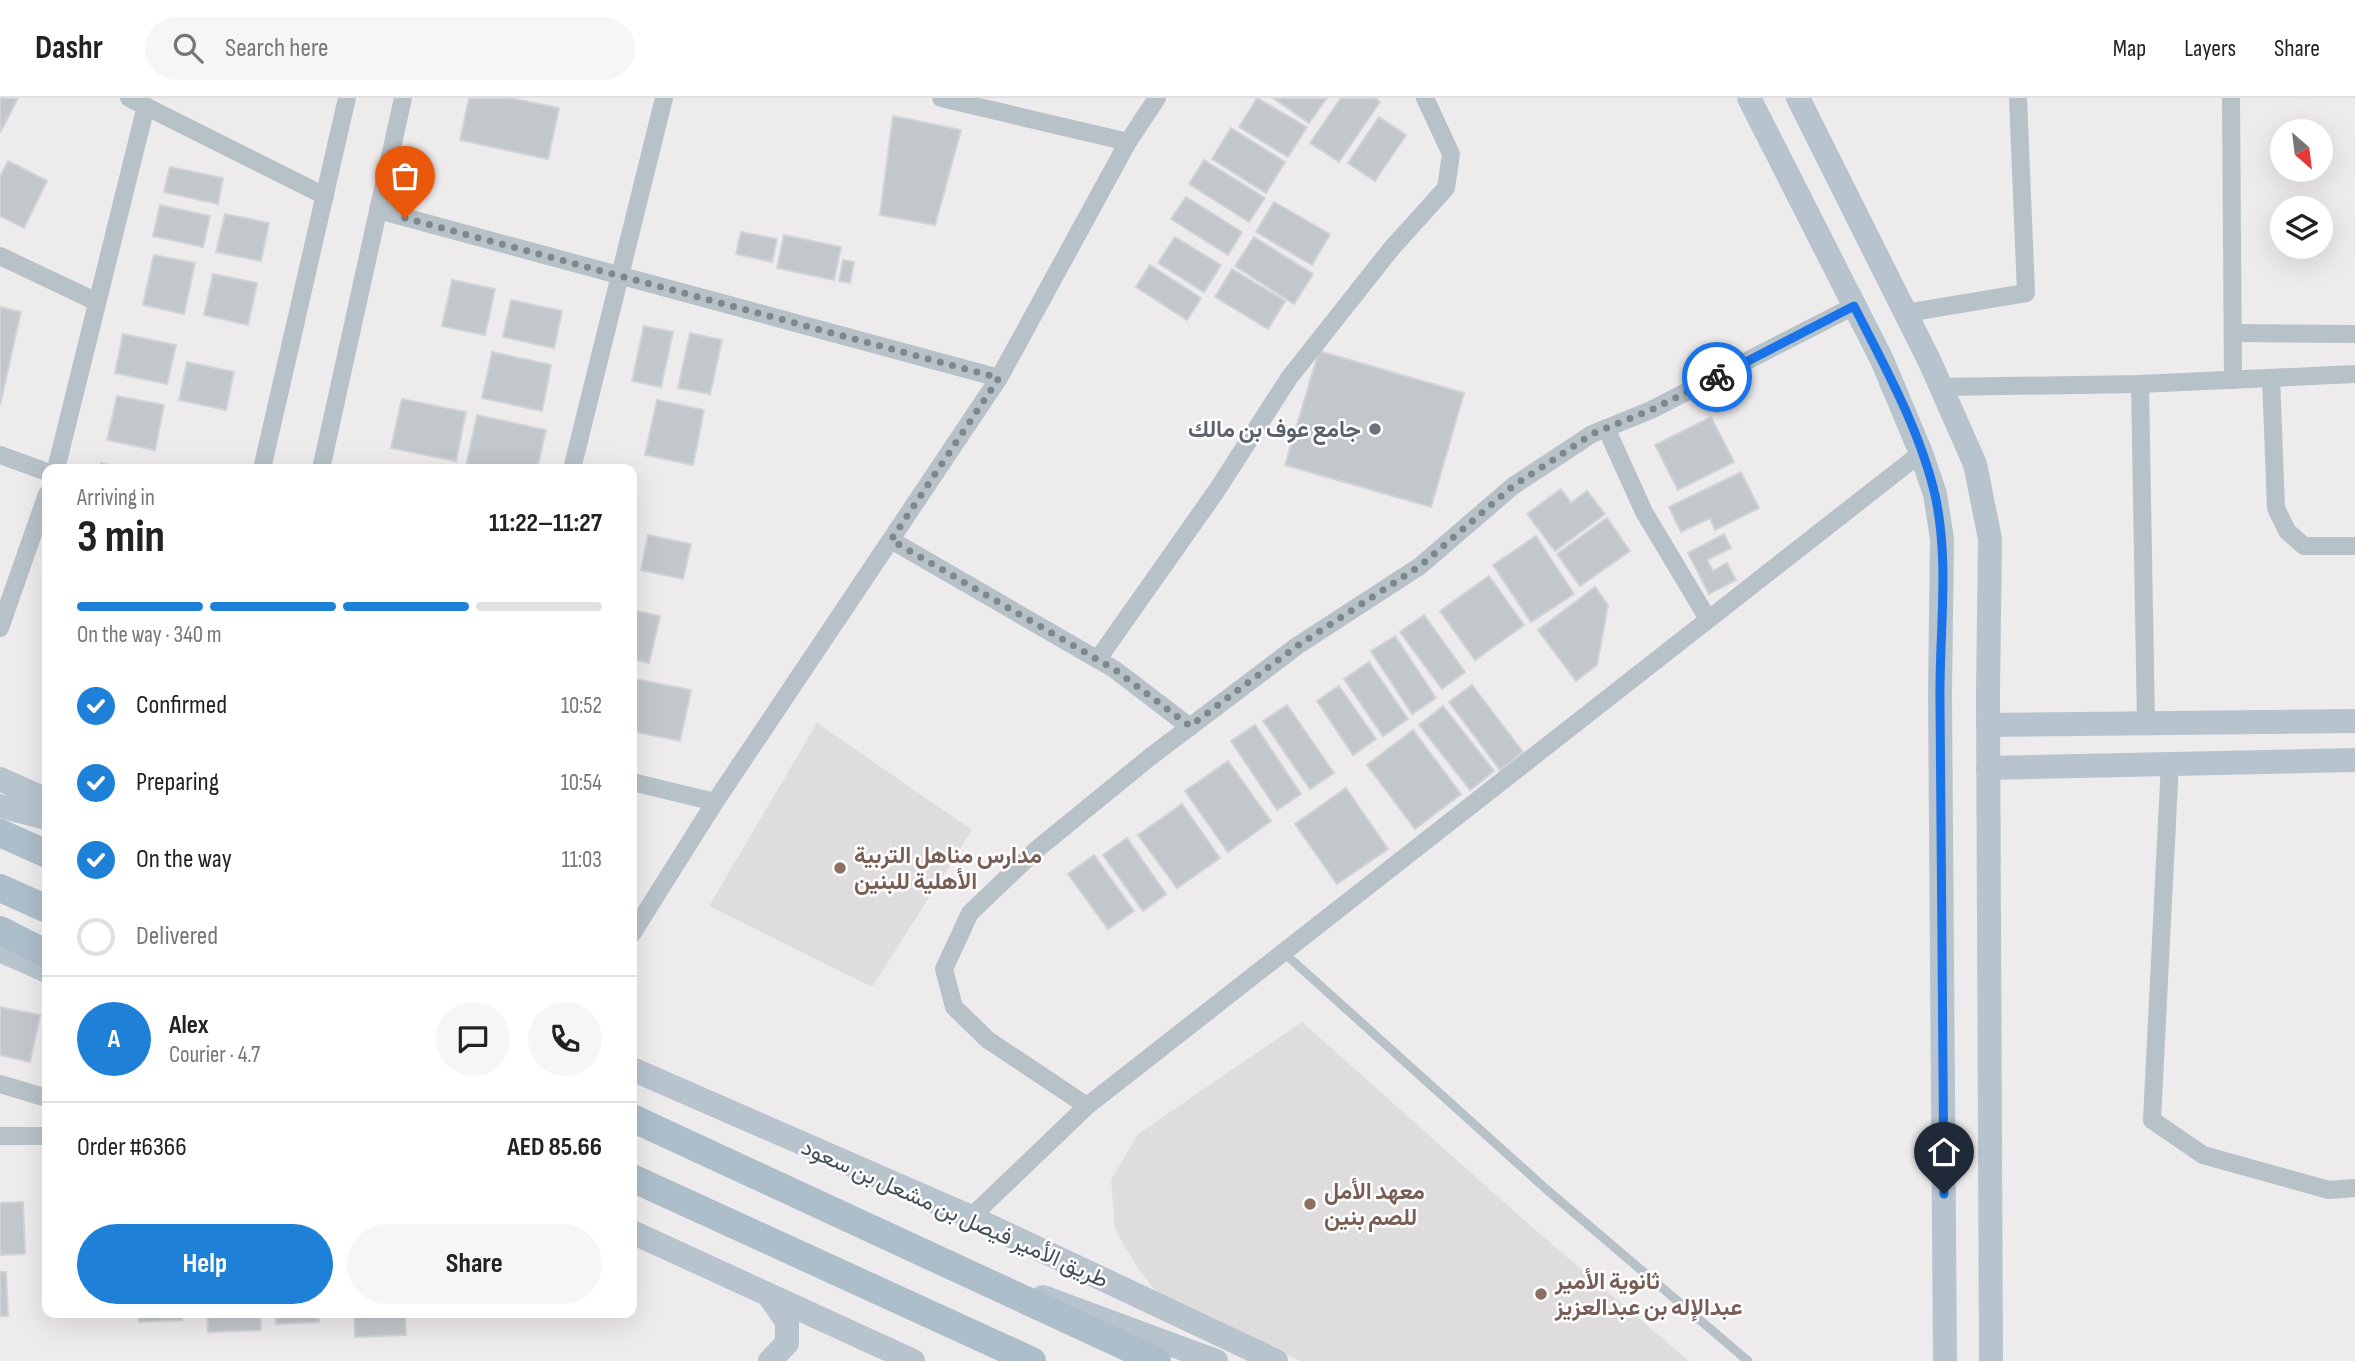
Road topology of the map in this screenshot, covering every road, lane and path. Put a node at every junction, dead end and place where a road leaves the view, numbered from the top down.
1 (129, 98) edge
2 (347, 98) edge
3 (403, 98) edge
4 (664, 98) edge
5 (941, 98) edge
6 (1157, 98) edge
7 (1425, 98) edge
8 (1749, 98) edge
9 (1798, 98) edge
10 (2018, 98) edge
11 (2231, 98) edge
12 (146, 106) junction
13 (1128, 142) junction
14 (325, 196) junction
15 (378, 210) junction
16 (0, 256) edge
17 (619, 276) junction
18 (97, 302) junction
19 (1854, 306) junction
20 (1906, 313) junction
21 (2233, 333) junction
22 (2355, 334) edge
23 (2355, 374) edge
24 (999, 378) junction
25 (2271, 378) junction
26 (2233, 380) junction
27 (2140, 384) junction
28 (1941, 387) junction
29 (1606, 428) junction
30 (1921, 453) junction
31 (0, 455) edge
32 (57, 464) edge
33 (263, 464) edge
34 (322, 464) edge
35 (573, 464) edge
36 (42, 470) edge
37 (42, 508) edge
38 (891, 540) junction
39 (2355, 546) edge
40 (1709, 620) junction
41 (0, 628) edge
42 (1098, 659) junction
43 (2355, 721) edge
44 (2146, 724) junction
45 (1988, 725) junction
46 (1190, 726) junction
47 (2355, 760) edge
48 (2169, 762) junction
49 (1988, 768) junction
50 (0, 779) edge
51 (637, 783) edge
52 (42, 798) edge
53 (715, 802) junction
54 (0, 806) edge
55 (42, 817) edge
56 (0, 833) edge
57 (42, 852) edge
58 (0, 888) edge
59 (42, 907) edge
60 (637, 926) edge
61 (0, 930) edge
62 (0, 950) edge
63 (42, 951) edge
64 (1283, 952) junction
65 (42, 969) edge
66 (637, 1071) edge
67 (0, 1084) edge
68 (42, 1097) edge
69 (1087, 1106) junction
70 (637, 1120) edge
71 (0, 1136) edge
72 (42, 1136) edge
73 (637, 1180) edge
74 (2355, 1188) edge
75 (971, 1217) junction
76 (637, 1234) edge
77 (945, 1264) junction
78 (770, 1297) junction
79 (932, 1316) junction
80 (889, 1356) edge
81 (770, 1361) edge
82 (913, 1361) edge
83 (1008, 1361) edge
84 (1032, 1361) edge
85 (1157, 1361) edge
86 (1216, 1361) edge
87 (1276, 1361) edge
88 (1748, 1361) edge
89 (1945, 1361) edge
90 (1991, 1361) edge

1 - 12 street
2 - 14 street
3 - 15 street
4 - 17 street
5 - 13 street
6 - 13 street
7 - 42 street
8 - 19 street
9 - 20 street
10 - 20 street
11 - 21 street
12 - 14 street
12 - 18 street
13 - 24 street
14 - 33 street
15 - 17 street
15 - 34 street
16 - 18 street
17 - 24 street
17 - 35 street
18 - 32 street
19 - 29 street
19 - 30 street
20 - 28 street
21 - 22 street
21 - 26 street
23 - 25 street
24 - 38 street
25 - 26 street
25 - 39 street
26 - 27 street
27 - 28 street
27 - 44 street
28 - 45 street
29 - 40 street
29 - 46 street
30 - 40 street
30 - 89 street
31 - 36 street
37 - 41 street
38 - 42 street
38 - 53 street
40 - 64 street
42 - 46 street
43 - 44 street
44 - 45 street
45 - 49 street
46 - 69 street
47 - 48 street
48 - 49 street
48 - 74 street
49 - 90 street
50 - 52 street
51 - 53 street
53 - 60 street
54 - 55 street
56 - 57 main road
58 - 59 main road
61 - 63 main road
62 - 65 street
64 - 69 street
64 - 88 lane
66 - 75 street, طريق الأمير فيصل بن مشعل بن سعود
67 - 68 street
69 - 75 street
70 - 77 main road, طريق الأمير فيصل بن مشعل بن سعود
71 - 72 street
73 - 79 main road
75 - 87 street, طريق الأمير فيصل بن مشعل بن سعود
76 - 78 street
77 - 85 main road, طريق الأمير فيصل بن مشعل بن سعود
77 - 86 street
78 - 80 street
78 - 81 street
79 - 83 main road
79 - 84 main road
80 - 82 street

